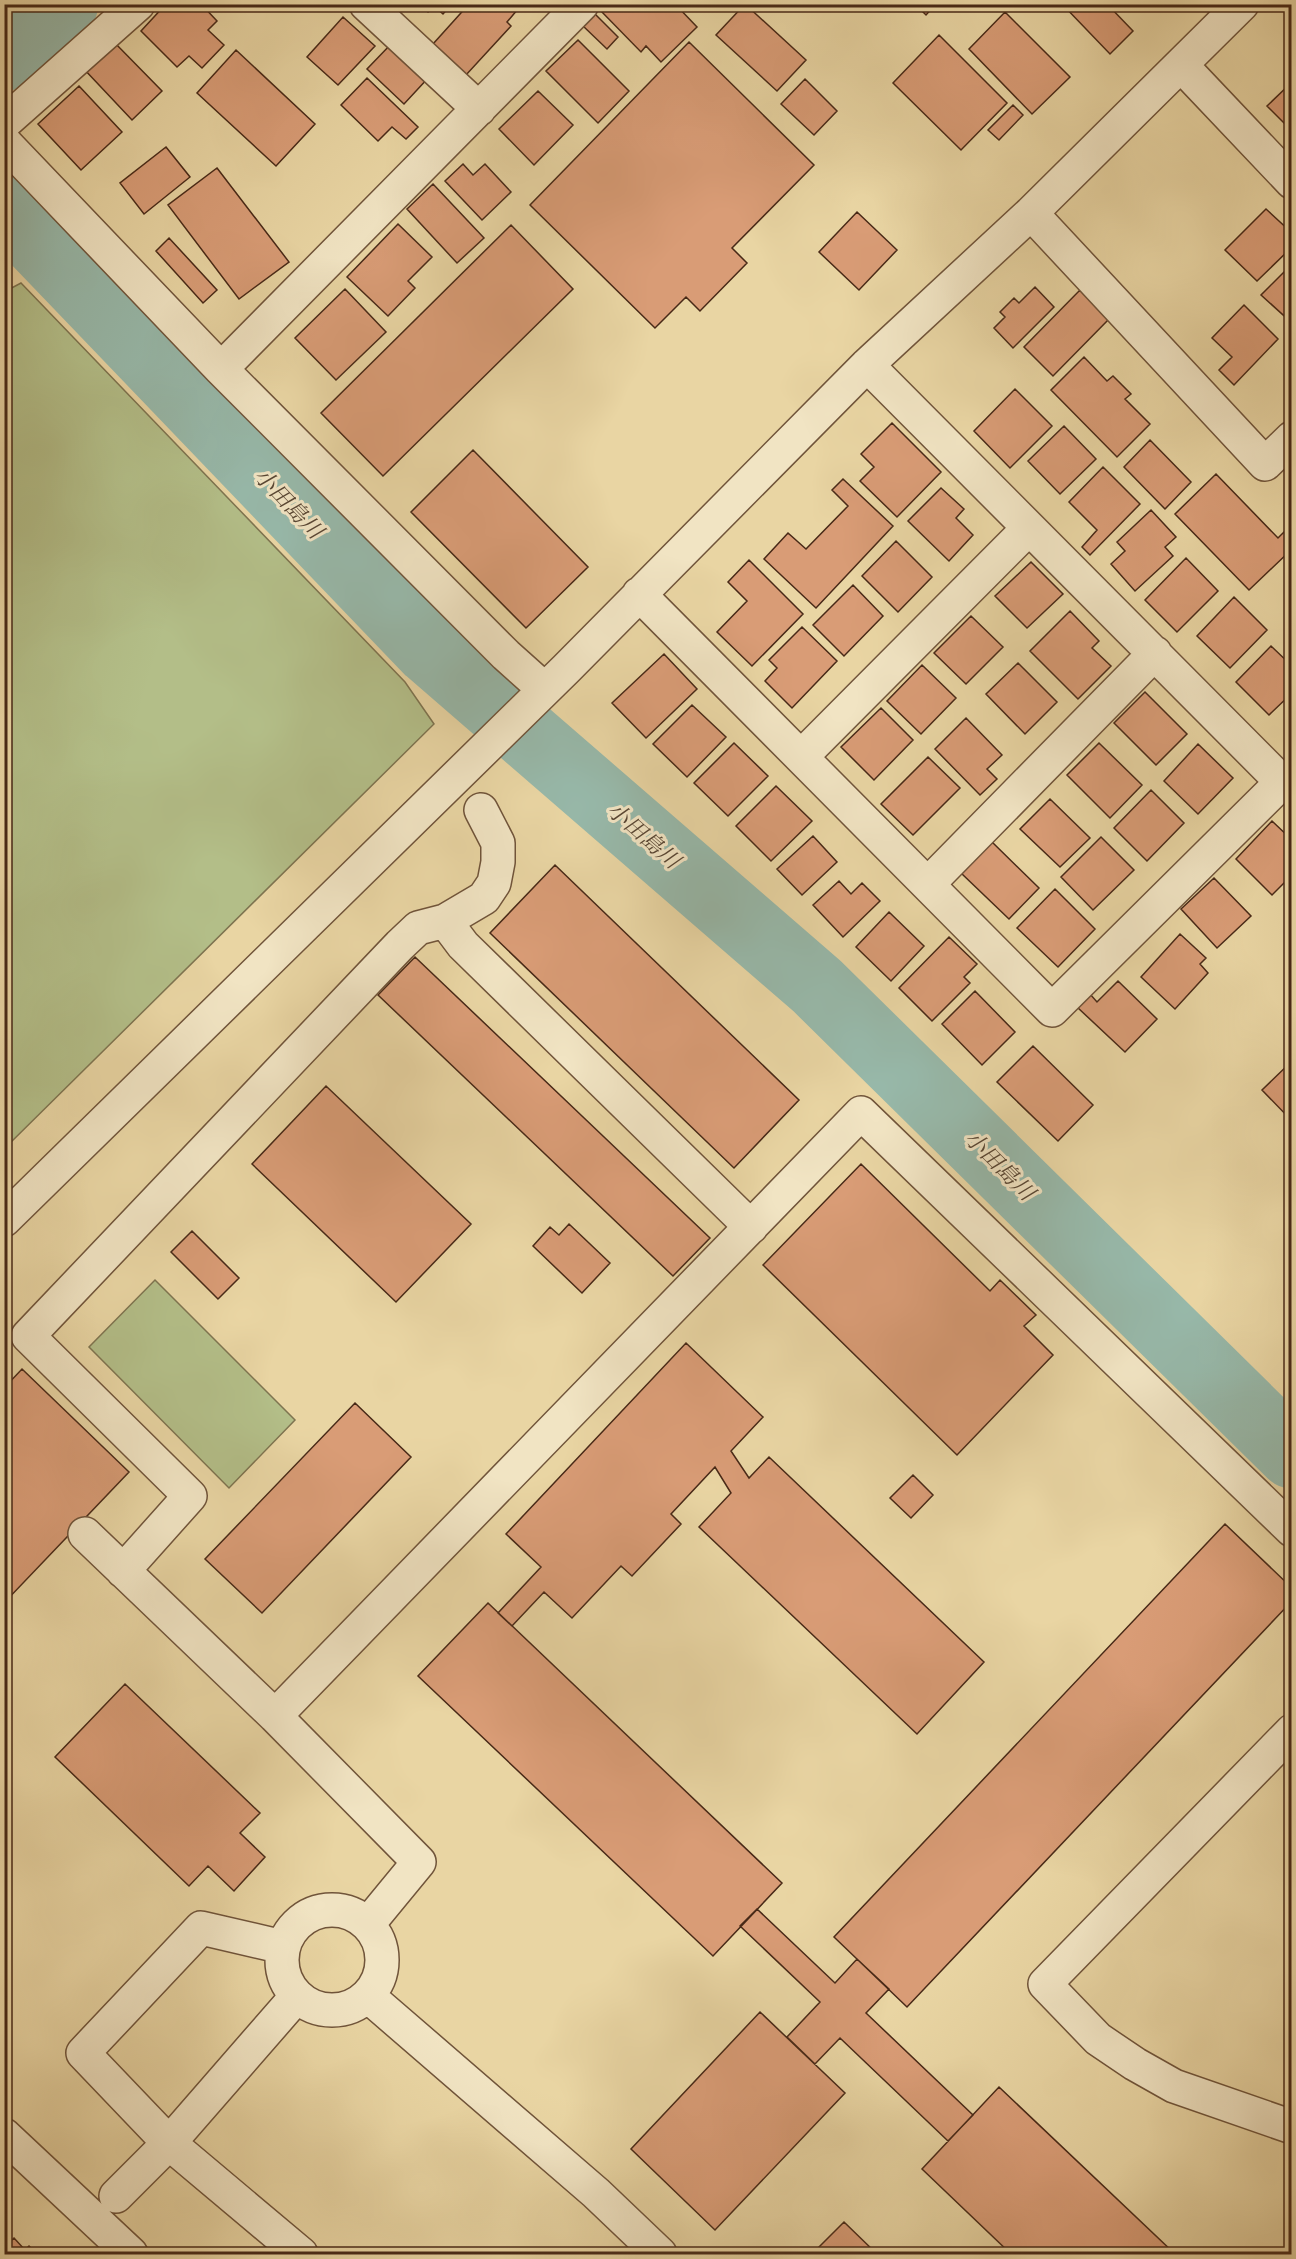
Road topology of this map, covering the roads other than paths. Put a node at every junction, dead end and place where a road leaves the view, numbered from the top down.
1 (138, 4) edge
2 (366, 4) edge
3 (582, 4) edge
4 (1242, 4) edge
5 (1182, 66) junction
6 (479, 109) junction
7 (4, 123) edge
8 (4, 142) edge
9 (1292, 182) edge
10 (1030, 213) junction
11 (867, 365) junction
12 (221, 369) junction
13 (1292, 438) edge
14 (1028, 529) junction
15 (639, 594) junction
16 (1155, 653) junction
17 (544, 689) junction
18 (801, 757) junction
19 (481, 810) dead end
20 (928, 884) junction
21 (445, 921) junction
22 (4, 1220) edge
23 (751, 1227) junction
24 (1292, 1530) edge
25 (85, 1534) dead end
26 (123, 1570) junction
27 (275, 1716) junction
28 (1286, 1748) edge
29 (368, 1924) junction
30 (283, 1947) junction
31 (297, 1996) junction
32 (368, 1996) junction
33 (1292, 2127) edge
34 (4, 2135) edge
35 (169, 2143) junction
36 (116, 2196) dead end
37 (131, 2254) edge
38 (301, 2254) edge
39 (660, 2254) edge

1 - 7 street
2 - 6 street
3 - 6 street
4 - 5 street
5 - 9 street
5 - 10 street
6 - 12 street
8 - 12 street
10 - 11 street
10 - 13 street
11 - 14 street
11 - 15 street
12 - 17 street
14 - 16 street
14 - 18 street
15 - 17 street
15 - 18 street
16 - 20 street
16 - 20 street
17 - 22 street
18 - 20 street
19 - 21 street
21 - 23 street
21 - 26 street
23 - 24 street
23 - 27 street
25 - 26 street
26 - 27 street
27 - 29 street
28 - 33 street
29 - 30 street
29 - 32 street
30 - 31 street
30 - 35 street
31 - 32 street
31 - 35 street
32 - 39 street
34 - 37 street
35 - 36 street
35 - 38 street

